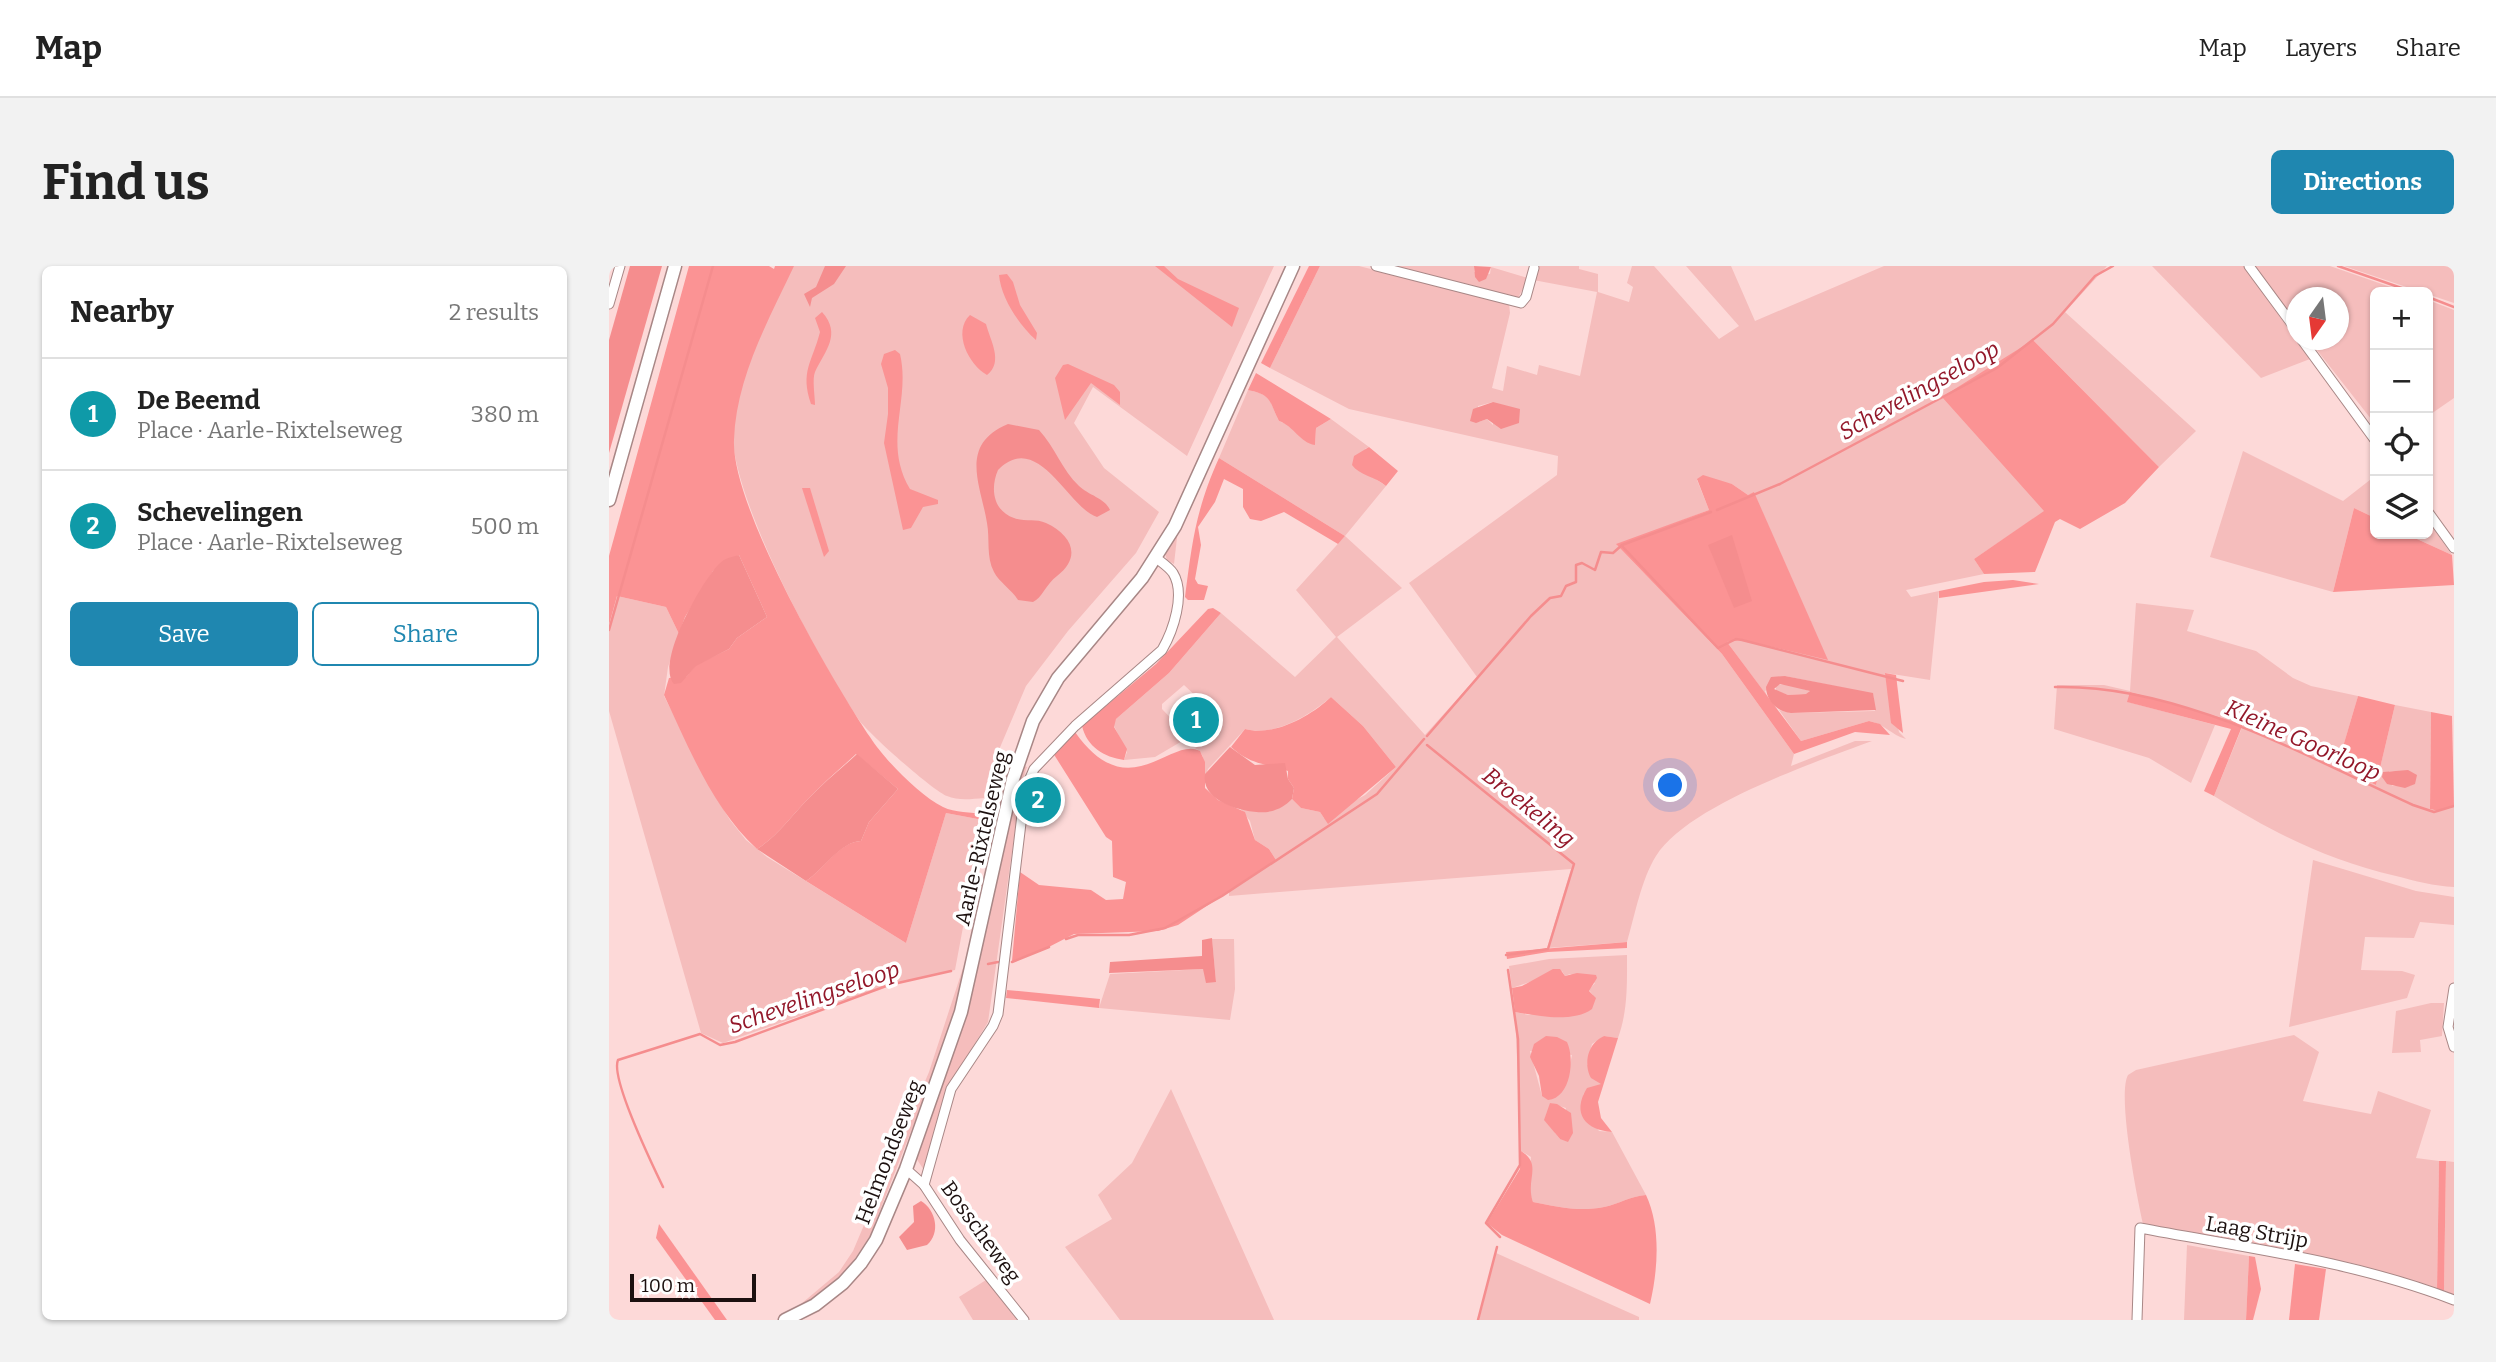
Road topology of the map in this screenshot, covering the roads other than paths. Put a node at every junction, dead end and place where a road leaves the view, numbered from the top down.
1 (620, 266) edge
2 (675, 266) edge
3 (1293, 266) edge
4 (1376, 266) edge
5 (2249, 266) edge
6 (1534, 268) dead end
7 (609, 304) edge
8 (2286, 316) edge
9 (2309, 350) edge
10 (2370, 433) edge
11 (609, 500) edge
12 (2433, 519) edge
13 (2454, 548) edge
14 (1156, 558) junction
15 (975, 961) joint
16 (1006, 961) joint
17 (2454, 988) edge
18 (2454, 1046) edge
19 (906, 1169) junction
20 (924, 1185) junction
21 (2454, 1300) edge
22 (785, 1320) edge
23 (1024, 1320) edge
24 (2137, 1320) edge

1 - 7 street
2 - 11 street
3 - 14 street, Aarle-Rixtelseweg
4 - 6 street
5 - 8 street
9 - 10 street
12 - 13 street
14 - 15 street, Aarle-Rixtelseweg
14 - 16 street, Aarle-Rixtelseweg
15 - 19 street, Helmondseweg
16 - 20 street, Helmondseweg
17 - 18 street
19 - 20 street, Bosscheweg
19 - 22 street, Helmondseweg
20 - 23 street, Bosscheweg
21 - 24 street, Laag Strijp

